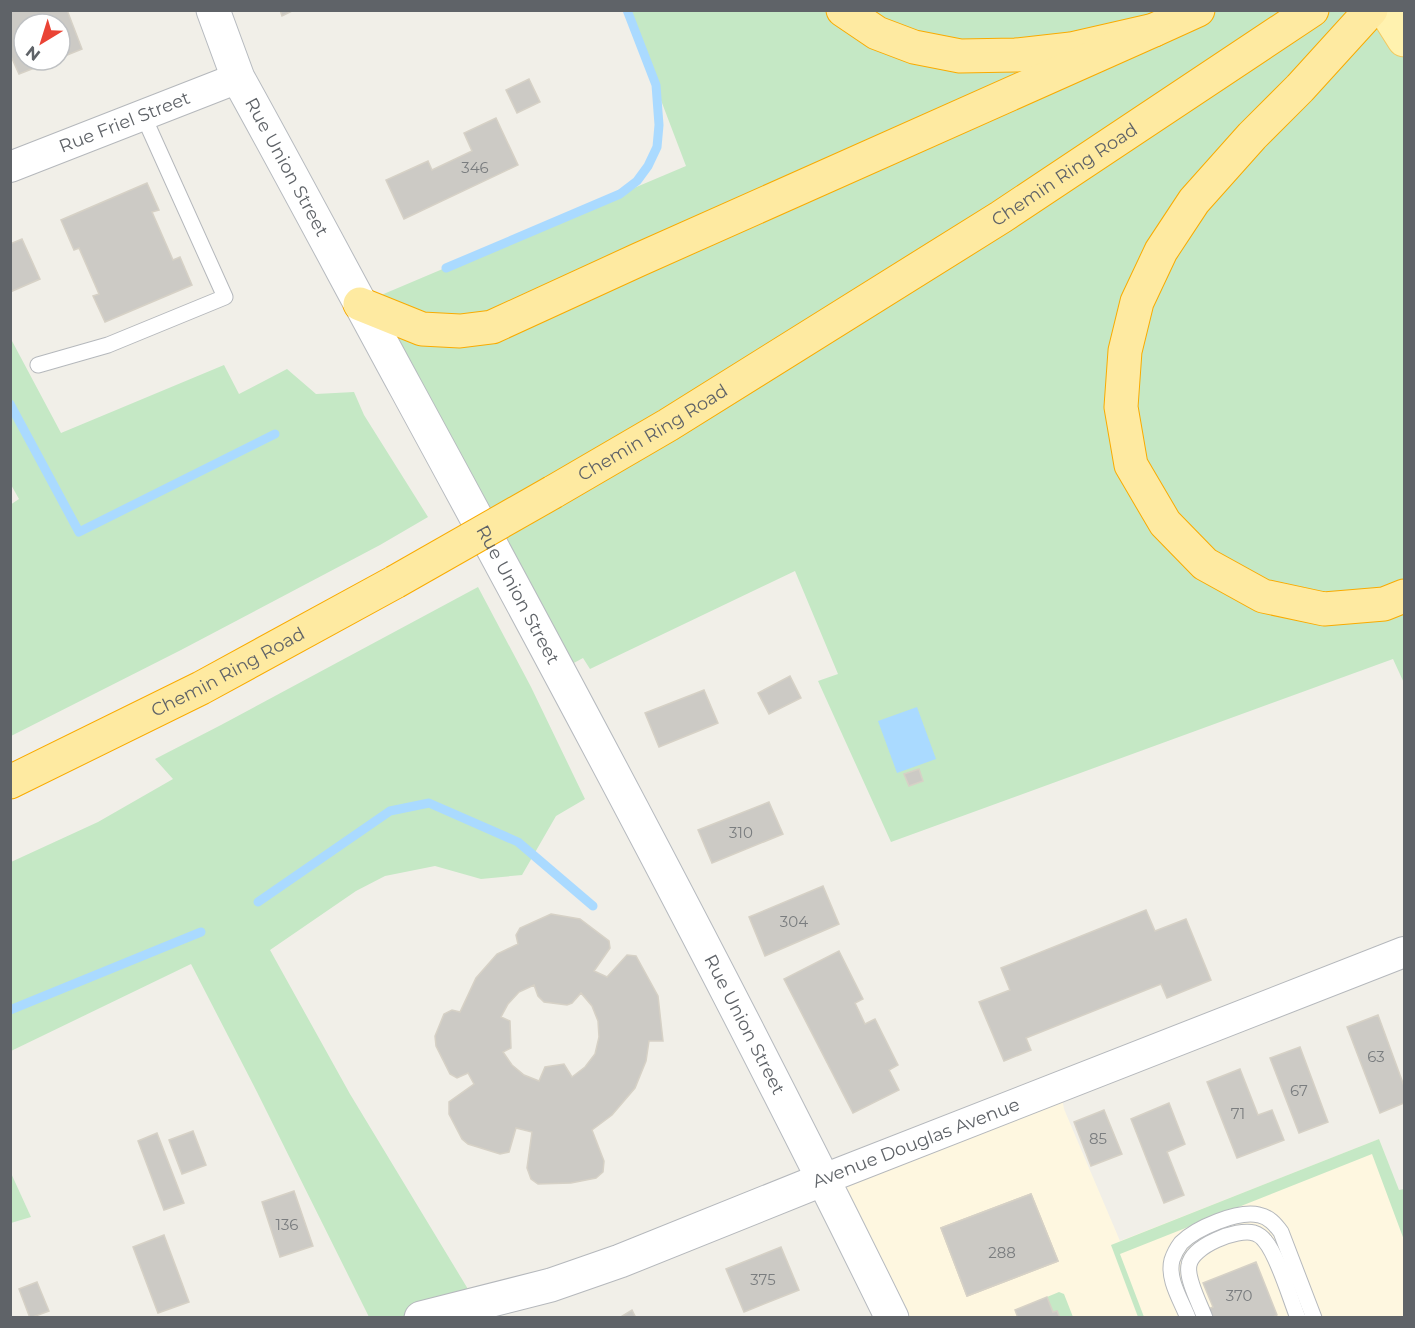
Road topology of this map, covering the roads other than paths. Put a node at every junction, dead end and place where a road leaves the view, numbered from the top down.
1 (213, 10) edge
2 (843, 10) edge
3 (1198, 10) edge
4 (1312, 10) edge
5 (1371, 10) edge
6 (1385, 10) edge
7 (1154, 30) junction
8 (1404, 40) edge
9 (238, 78) junction
10 (143, 115) junction
11 (10, 167) edge
12 (360, 304) junction
13 (38, 365) dead end
14 (1404, 596) edge
15 (22, 777) edge
16 (1404, 952) edge
17 (824, 1179) junction
18 (422, 1317) edge
19 (892, 1317) edge
20 (1188, 1317) edge
21 (1205, 1317) edge
22 (1298, 1317) edge
23 (1314, 1317) edge

1 - 9 main road, Rue Union Street
2 - 7 highway
3 - 7 highway
4 - 15 highway, Chemin Ring Road, bridge
5 - 14 highway
6 - 8 main road
7 - 12 highway
9 - 10 street, Rue Friel Street
9 - 12 main road, Rue Union Street
10 - 11 street, Rue Friel Street
10 - 13 lane
12 - 17 main road, Rue Union Street
16 - 17 street, Avenue Douglas Avenue
17 - 18 main road, Avenue Douglas Avenue
17 - 19 main road, Rue Union Street
20 - 23 lane
21 - 22 lane

